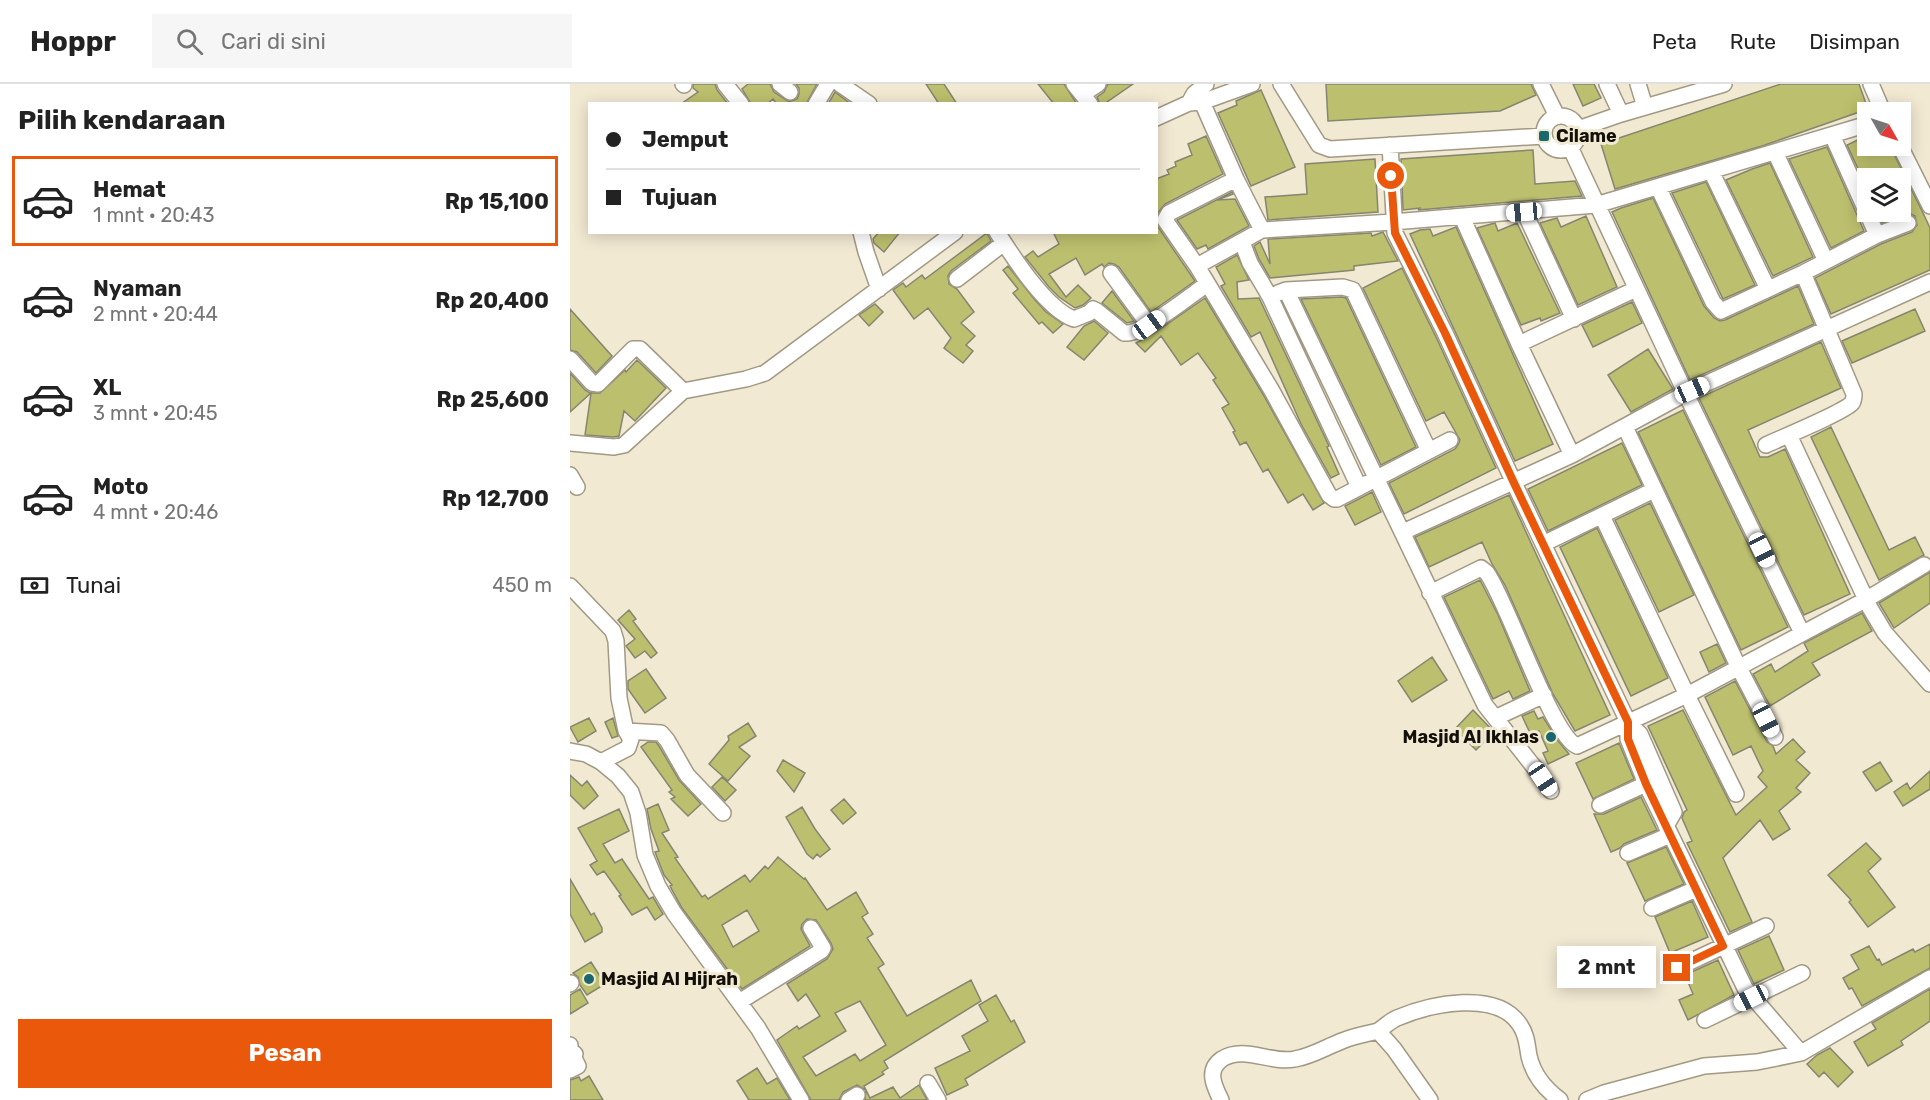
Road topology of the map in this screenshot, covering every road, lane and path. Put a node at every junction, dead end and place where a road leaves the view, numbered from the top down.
1 (840, 84) edge
2 (1098, 84) edge
3 (1206, 84) edge
4 (1252, 84) edge
5 (1281, 84) edge
6 (1541, 84) edge
7 (1607, 84) edge
8 (1638, 84) edge
9 (1724, 84) edge
10 (1870, 84) edge
11 (728, 85) edge
12 (1700, 87) edge
13 (1082, 94) edge
14 (740, 102) edge
15 (866, 102) edge
16 (1195, 102) junction
17 (1878, 102) edge
18 (1645, 107) junction
19 (1621, 114) junction
20 (1557, 116) junction
21 (1158, 117) edge
22 (1857, 127) edge
23 (1578, 129) junction
24 (1832, 135) junction
25 (1544, 136) junction
26 (1390, 145) junction
27 (1570, 147) junction
28 (1775, 152) junction
29 (1905, 156) edge
30 (1711, 171) junction
31 (1236, 179) junction
32 (1658, 187) junction
33 (1596, 205) junction
34 (1930, 206) edge
35 (1524, 212) junction
36 (1462, 217) junction
37 (1393, 222) junction
38 (1908, 223) dead end
39 (1262, 230) junction
40 (862, 234) edge
41 (952, 234) edge
42 (1877, 235) junction
43 (1000, 238) edge
44 (1242, 242) junction
45 (1826, 261) junction
46 (1197, 267) junction
47 (1111, 273) dead end
48 (1803, 273) junction
49 (957, 279) dead end
50 (1930, 282) edge
51 (1207, 284) junction
52 (879, 289) junction
53 (1636, 289) junction
54 (1768, 289) junction
55 (1286, 290) junction
56 (1270, 297) junction
57 (1574, 319) junction
58 (1149, 325) junction
59 (1827, 330) junction
60 (1519, 344) junction
61 (570, 359) edge
62 (683, 391) junction
63 (1686, 394) junction
64 (1625, 427) junction
65 (1789, 435) junction
66 (1450, 440) dead end
67 (570, 443) edge
68 (1766, 445) dead end
69 (1430, 451) junction
70 (1572, 455) junction
71 (1350, 467) junction
72 (1376, 476) junction
73 (1514, 483) junction
74 (1359, 487) junction
75 (1654, 490) junction
76 (1602, 516) junction
77 (1403, 532) junction
78 (1543, 544) junction
79 (1924, 565) dead end
80 (570, 586) edge
81 (1430, 593) junction
82 (1867, 599) junction
83 (1802, 633) junction
84 (1739, 668) junction
85 (1930, 684) edge
86 (1544, 695) junction
87 (1687, 695) junction
88 (1495, 718) junction
89 (1628, 722) junction
90 (626, 731) junction
91 (1775, 737) dead end
92 (570, 751) edge
93 (601, 762) junction
94 (1646, 784) junction
95 (1551, 791) dead end
96 (1736, 794) dead end
97 (1600, 805) dead end
98 (723, 813) dead end
99 (1668, 830) junction
100 (1628, 853) dead end
101 (1696, 889) junction
102 (1652, 908) dead end
103 (1766, 926) dead end
104 (811, 928) dead end
105 (1723, 946) junction
106 (1677, 968) dead end
107 (1802, 973) dead end
108 (1930, 978) edge
109 (1751, 998) junction
110 (739, 1002) junction
111 (1706, 1020) dead end
112 (1378, 1031) junction
113 (1801, 1053) junction
114 (928, 1083) dead end
115 (801, 1100) edge
116 (938, 1100) edge
117 (1221, 1100) edge
118 (1430, 1100) edge
119 (1560, 1100) edge
120 (1587, 1100) edge

1 - 15 street
2 - 13 street
3 - 16 street
4 - 16 street
5 - 26 street
6 - 20 street
7 - 19 street
8 - 18 street
9 - 12 street
10 - 17 street
11 - 14 street
12 - 18 street
16 - 21 street
16 - 31 street
18 - 19 street
19 - 23 street
20 - 23 street
20 - 25 street
22 - 24 street
23 - 27 street
24 - 28 street
24 - 42 street
25 - 26 street
25 - 27 street
26 - 37 street
27 - 33 street
28 - 30 street
28 - 45 street
29 - 34 street
30 - 32 street
30 - 54 street
31 - 39 street
31 - 46 street
32 - 33 street
32 - 54 street
33 - 35 street
33 - 53 street
35 - 36 street
35 - 57 street
36 - 37 street
36 - 60 street
37 - 39 street
37 - 73 street
38 - 42 street
39 - 44 street
40 - 52 street
41 - 52 street
42 - 45 street
43 - 49 street
43 - 58 street
44 - 46 street
44 - 56 street
45 - 48 street
46 - 51 street
47 - 58 street
48 - 54 street
48 - 59 street
50 - 59 street
51 - 58 street
51 - 74 street
52 - 62 street
53 - 57 street
53 - 63 street
55 - 56 street
55 - 69 street
55 - 72 street
56 - 71 street
57 - 60 street
59 - 63 street
59 - 65 street
60 - 70 street
61 - 62 street
62 - 67 street
63 - 64 street
63 - 83 street
64 - 70 street
64 - 75 street
65 - 68 street
65 - 82 street
66 - 69 street
69 - 72 street
70 - 73 street
71 - 72 street
71 - 74 street
72 - 74 street
72 - 77 street
73 - 77 street
73 - 78 street
75 - 76 street
75 - 84 street
76 - 78 street
76 - 87 street
77 - 81 street
78 - 89 street
79 - 82 street
80 - 90 street
81 - 86 street
81 - 88 street
82 - 83 street
82 - 85 street
83 - 84 street
84 - 87 street
84 - 91 street
86 - 88 street
86 - 89 street
87 - 89 street
87 - 96 street
88 - 95 street
89 - 94 street
89 - 99 street
90 - 93 street
90 - 98 street
92 - 93 street
93 - 110 street
94 - 97 street
94 - 99 street
99 - 100 street
99 - 101 street
101 - 102 street
101 - 105 street
103 - 105 street
104 - 110 street
105 - 106 street
105 - 109 street
107 - 109 street
108 - 113 street
109 - 111 street
109 - 113 street
110 - 115 street
112 - 117 street
112 - 118 street
112 - 119 street
113 - 120 street
114 - 116 street

